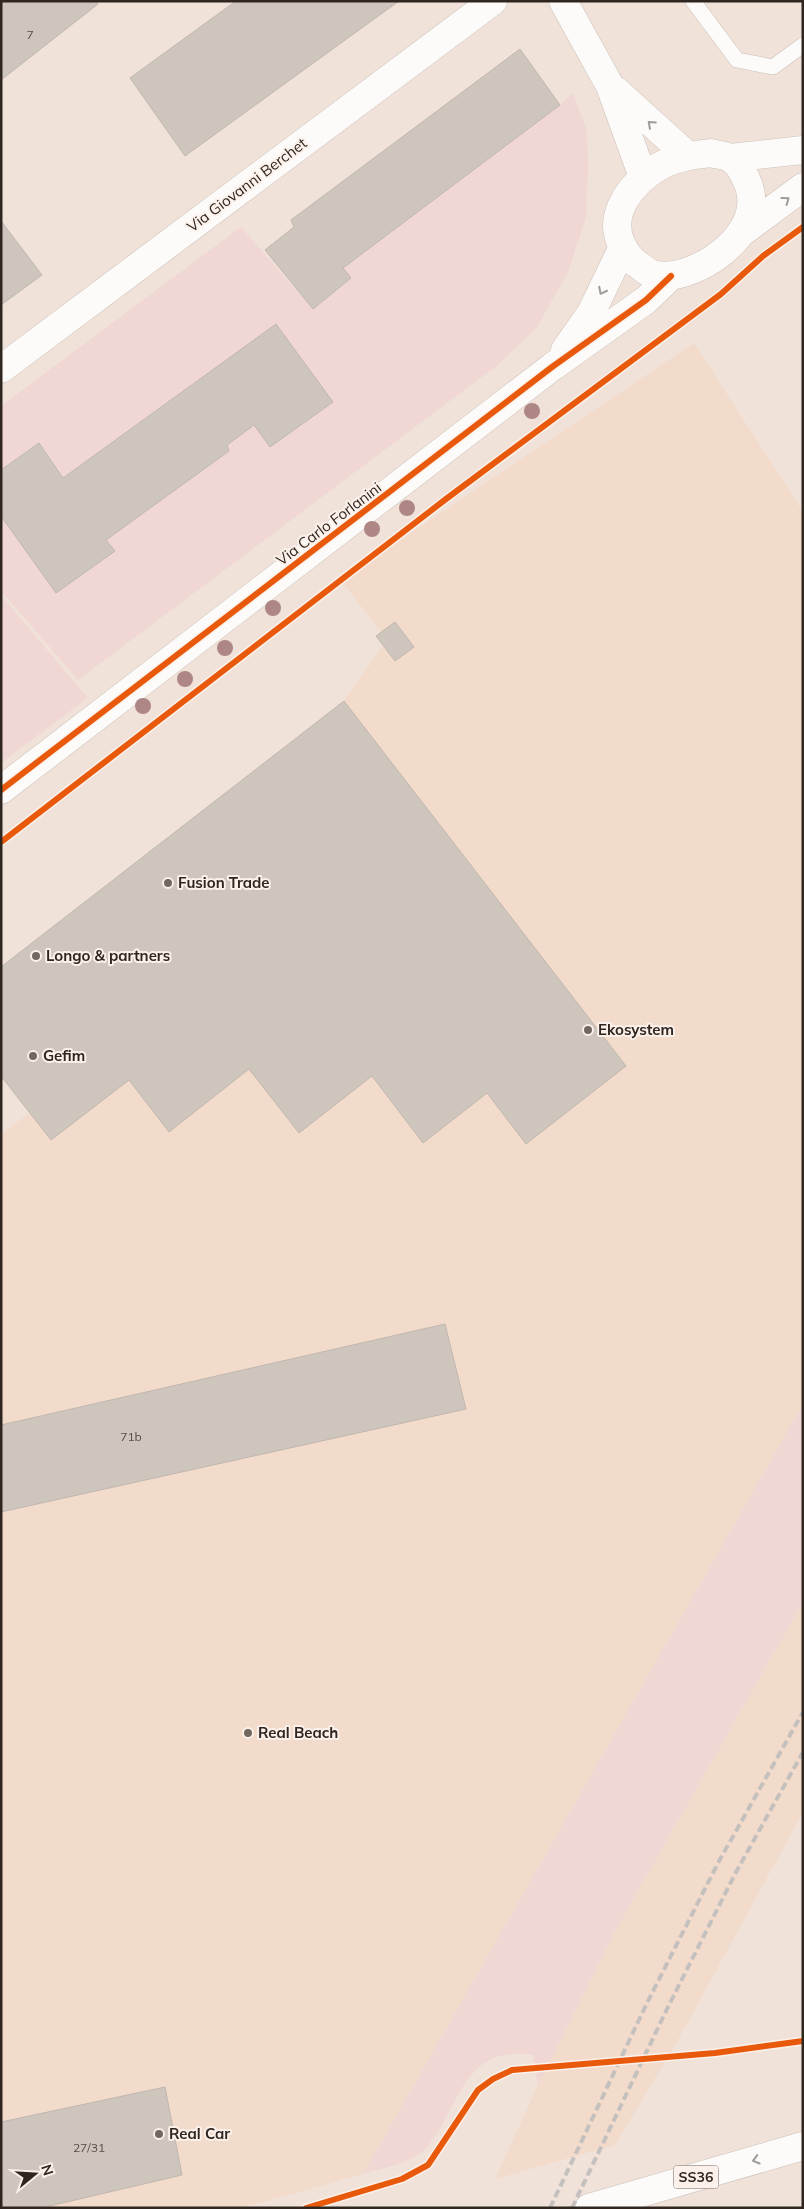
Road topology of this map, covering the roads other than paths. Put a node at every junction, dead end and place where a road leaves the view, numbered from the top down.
1 (493, 1) edge
2 (564, 1) edge
3 (693, 1) edge
4 (803, 45) edge
5 (610, 86) junction
6 (803, 150) edge
7 (688, 156) junction
8 (730, 158) junction
9 (643, 177) junction
10 (803, 187) edge
11 (741, 233) junction
12 (623, 247) junction
13 (671, 276) junction
14 (552, 367) junction
15 (1, 369) edge
16 (1, 790) edge
17 (803, 2146) edge
18 (589, 2208) edge

1 - 15 main road, Via Giovanni Berchet
2 - 5 main road
3 - 4 lane
7 -> 5 main road
5 - 9 main road
6 - 8 main road
7 - 8 main road
7 - 9 main road
8 - 11 main road
9 - 12 main road
11 -> 10 main road
11 - 13 main road
12 - 13 main road
12 -> 14 main road, Via Carlo Forlanini
13 - 14 main road, Via Carlo Forlanini
14 - 16 main road, Via Carlo Forlanini
17 -> 18 main road, SS36

